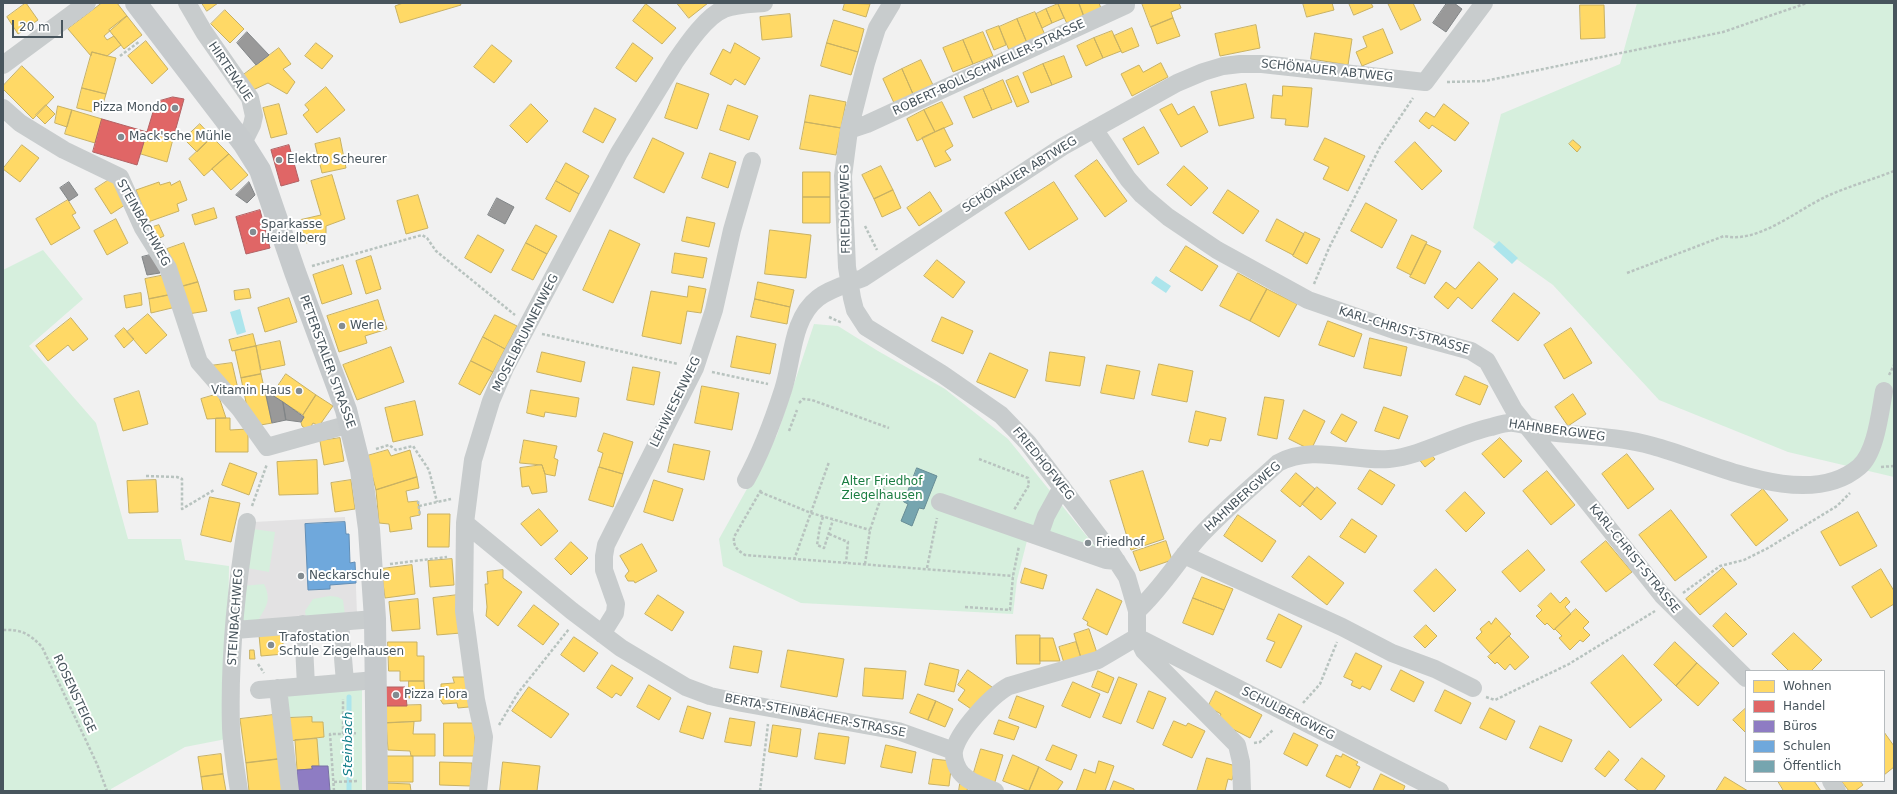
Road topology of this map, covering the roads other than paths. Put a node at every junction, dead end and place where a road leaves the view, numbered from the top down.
1 (87, 3) edge
2 (136, 3) edge
3 (187, 3) edge
4 (764, 3) edge
5 (892, 3) edge
6 (1126, 3) edge
7 (1484, 3) edge
8 (3, 65) edge
9 (3, 108) edge
10 (1094, 129) junction
11 (849, 130) junction
12 (243, 144) junction
13 (752, 161) dead end
14 (849, 283) junction
15 (1884, 391) dead end
16 (350, 424) junction
17 (1526, 426) junction
18 (746, 480) dead end
19 (1062, 487) junction
20 (940, 502) road end
21 (247, 522) road end
22 (465, 523) junction
23 (1023, 531) junction
24 (1184, 556) junction
25 (1117, 561) junction
26 (1137, 610) junction
27 (375, 619) junction
28 (340, 622) junction
29 (303, 624) junction
30 (235, 630) junction
31 (602, 634) junction
32 (1137, 637) junction
33 (1745, 677) edge
34 (376, 680) junction
35 (345, 682) junction
36 (306, 686) junction
37 (278, 688) junction
38 (1473, 688) road end
39 (259, 690) dead end
40 (954, 751) junction
41 (1832, 782) edge
42 (239, 791) edge
43 (290, 791) edge
44 (377, 791) edge
45 (478, 791) edge
46 (995, 791) edge
47 (1242, 791) edge
48 (1440, 791) edge
49 (1837, 791) edge

1 - 8 street
2 - 12 main road, PETERSTALER STRASSE
3 - 12 street, HIRTENAUE
4 - 22 street, MOSELBRUNNENWEG
5 - 11 street, FRIEDHOFWEG
6 - 11 street, ROBERT-BOLLSCHWEILER-STRASSE
7 - 10 street, SCHÖNAUER ABTWEG
9 - 16 street, STEINBACHWEG
10 - 14 street, SCHÖNAUER ABTWEG
10 - 17 street, KARL-CHRIST-STRASSE
11 - 14 street, FRIEDHOFWEG
12 - 16 main road, PETERSTALER STRASSE
13 - 31 street, LEHWIESENWEG
14 - 18 street, SCHÖNAUER ABTWEG
14 - 19 street, FRIEDHOFWEG
15 - 17 street, HAHNBERGWEG
16 - 27 main road, PETERSTALER STRASSE
17 - 24 street, HAHNBERGWEG
17 - 33 street, KARL-CHRIST-STRASSE
19 - 23 street
19 - 25 street, FRIEDHOFWEG
20 - 23 street
21 - 30 street, STEINBACHWEG
22 - 31 street, BERTA-STEINBÄCHER-STRASSE
22 - 45 street, MOSELBRUNNENWEG
23 - 25 street
24 - 26 street, HAHNBERGWEG
24 - 38 street
25 - 26 street, FRIEDHOFWEG
26 - 32 street, FRIEDHOFWEG
27 - 28 street
27 - 34 main road, PETERSTALER STRASSE
28 - 29 street
28 - 35 street
29 - 30 street
29 - 36 street
30 - 42 street, STEINBACHWEG
31 - 40 street, BERTA-STEINBÄCHER-STRASSE
32 - 40 street
32 - 47 street
32 - 48 street, SCHULBERGWEG
34 - 35 street
34 - 44 main road, PETERSTALER STRASSE
35 - 36 street
36 - 37 street
37 - 39 street
37 - 43 street
40 - 46 street
41 - 49 street

